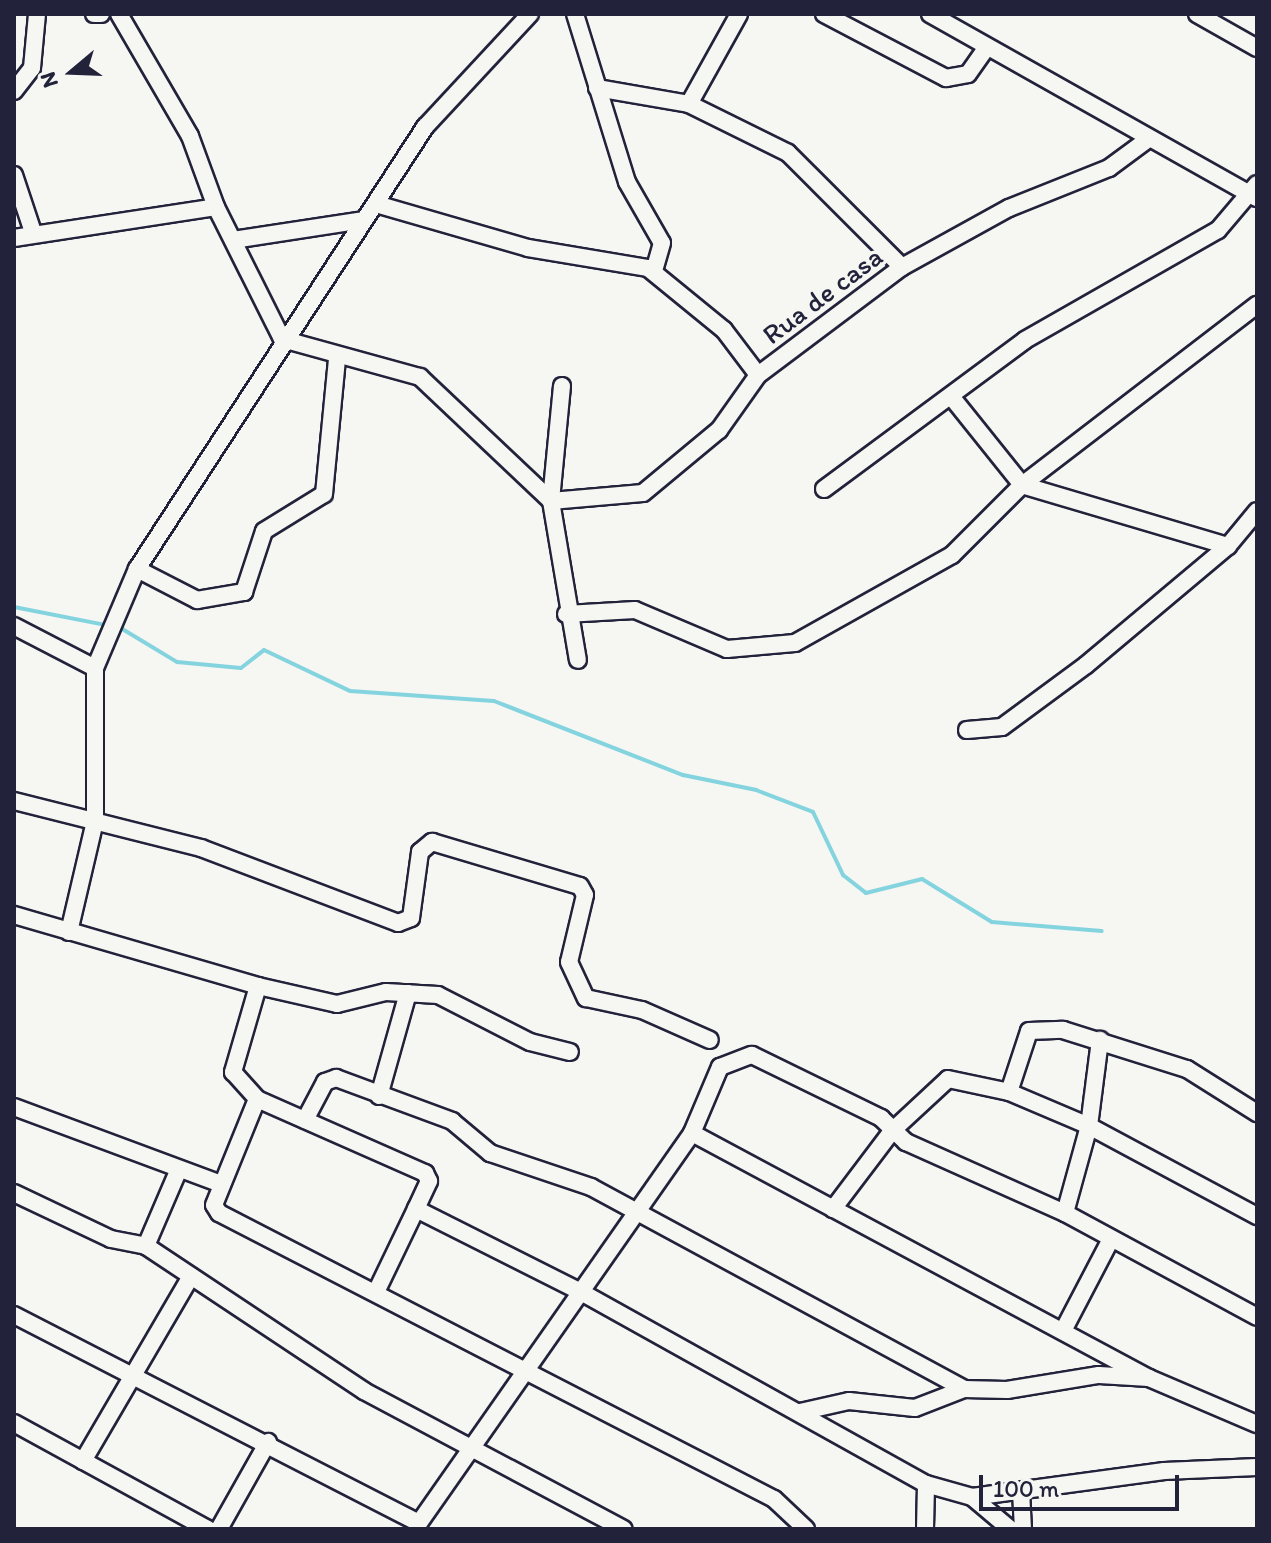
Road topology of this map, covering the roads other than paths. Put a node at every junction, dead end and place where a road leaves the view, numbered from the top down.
1 (37, 14) edge
2 (94, 14) edge
3 (101, 14) edge
4 (119, 14) edge
5 (530, 14) edge
6 (575, 14) edge
7 (739, 14) edge
8 (824, 14) edge
9 (930, 14) edge
10 (1197, 14) edge
11 (986, 48) junction
12 (1257, 48) edge
13 (597, 88) junction
14 (14, 91) edge
15 (689, 104) junction
16 (1147, 140) junction
17 (14, 175) edge
18 (1255, 192) edge
19 (376, 204) junction
20 (216, 207) junction
21 (364, 220) junction
22 (33, 232) junction
23 (14, 238) edge
24 (233, 240) junction
25 (902, 267) junction
26 (654, 271) junction
27 (1257, 305) edge
28 (282, 339) junction
29 (337, 358) junction
30 (758, 375) junction
31 (562, 386) dead end
32 (954, 400) junction
33 (1022, 485) junction
34 (824, 489) dead end
35 (551, 501) junction
36 (1257, 511) edge
37 (1228, 546) junction
38 (137, 569) junction
39 (566, 614) junction
40 (14, 626) edge
41 (578, 660) dead end
42 (95, 668) junction
43 (967, 730) dead end
44 (14, 801) edge
45 (95, 821) junction
46 (14, 915) edge
47 (69, 932) junction
48 (258, 986) junction
49 (408, 993) junction
50 (710, 1040) dead end
51 (1100, 1040) junction
52 (570, 1052) dead end
53 (1009, 1092) junction
54 (379, 1096) junction
55 (257, 1099) junction
56 (14, 1107) edge
57 (1257, 1113) edge
58 (305, 1120) junction
59 (1089, 1126) junction
60 (892, 1131) junction
61 (692, 1133) junction
62 (179, 1169) junction
63 (221, 1184) junction
64 (14, 1193) edge
65 (416, 1209) junction
66 (833, 1209) junction
67 (636, 1213) junction
68 (1065, 1213) junction
69 (1257, 1216) edge
70 (1111, 1239) junction
71 (146, 1246) junction
72 (191, 1276) junction
73 (377, 1290) junction
74 (579, 1291) junction
75 (14, 1315) edge
76 (1257, 1317) edge
77 (1065, 1327) junction
78 (529, 1370) junction
79 (137, 1377) junction
80 (1149, 1378) junction
81 (964, 1389) junction
82 (800, 1412) junction
83 (14, 1423) edge
84 (1257, 1424) edge
85 (268, 1442) junction
86 (477, 1445) junction
87 (83, 1461) junction
88 (1257, 1467) edge
89 (926, 1484) junction
90 (1021, 1491) junction
91 (972, 1497) junction
92 (422, 1527) edge
93 (208, 1529) edge
94 (219, 1529) edge
95 (624, 1529) edge
96 (806, 1529) edge
97 (925, 1529) edge
98 (1010, 1529) edge
99 (1023, 1529) edge

1 - 14 street
2 - 3 street
4 - 20 street
5 - 19 street
6 - 13 street
7 - 15 street
8 - 11 street
9 - 11 street
10 - 12 street
11 - 16 street
13 - 15 street
13 - 26 street
15 - 25 street
16 - 18 street
16 - 25 street, Rua de casa
17 - 22 street
18 - 32 street
19 - 21 street
19 - 26 street
20 - 22 street
20 - 24 street
21 - 24 street
21 - 28 street
22 - 23 street
24 - 28 street
25 - 30 street, Rua de casa
26 - 30 street
27 - 33 street
28 - 29 street
28 - 38 street
29 - 35 street
29 - 38 street
30 - 35 street, Rua de casa
31 - 35 street
32 - 33 street
32 - 34 street
33 - 37 street
33 - 39 street
35 - 39 street
36 - 37 street
37 - 43 street
38 - 42 street
39 - 41 street
40 - 42 street
42 - 45 street
44 - 45 street
45 - 47 street
45 - 50 street
46 - 47 street
47 - 48 street
48 - 49 street
48 - 55 street
49 - 52 street
49 - 54 street
51 - 53 street
51 - 57 street
51 - 59 street
53 - 59 street
53 - 60 street
54 - 58 street
54 - 67 street
55 - 58 street
55 - 63 street
56 - 62 street
58 - 65 street
59 - 68 street
59 - 69 street
60 - 61 street
60 - 66 street
60 - 68 street
61 - 66 street
61 - 67 street
62 - 63 street
62 - 71 street
63 - 73 street
64 - 71 street
65 - 73 street
65 - 74 street
66 - 77 street
67 - 74 street
67 - 81 street
68 - 70 street
70 - 76 street
70 - 77 street
71 - 72 street
72 - 79 street
72 - 86 street
73 - 78 street
74 - 78 street
74 - 82 street
75 - 79 street
77 - 80 street
78 - 86 street
78 - 96 street
79 - 85 street
79 - 87 street
80 - 81 street
80 - 84 street
81 - 82 street
82 - 89 street
83 - 87 street
85 - 92 street
85 - 94 street
86 - 92 street
86 - 95 street
87 - 93 street
88 - 90 street
89 - 91 street
89 - 97 street
90 - 91 street
90 - 99 street
91 - 98 street

